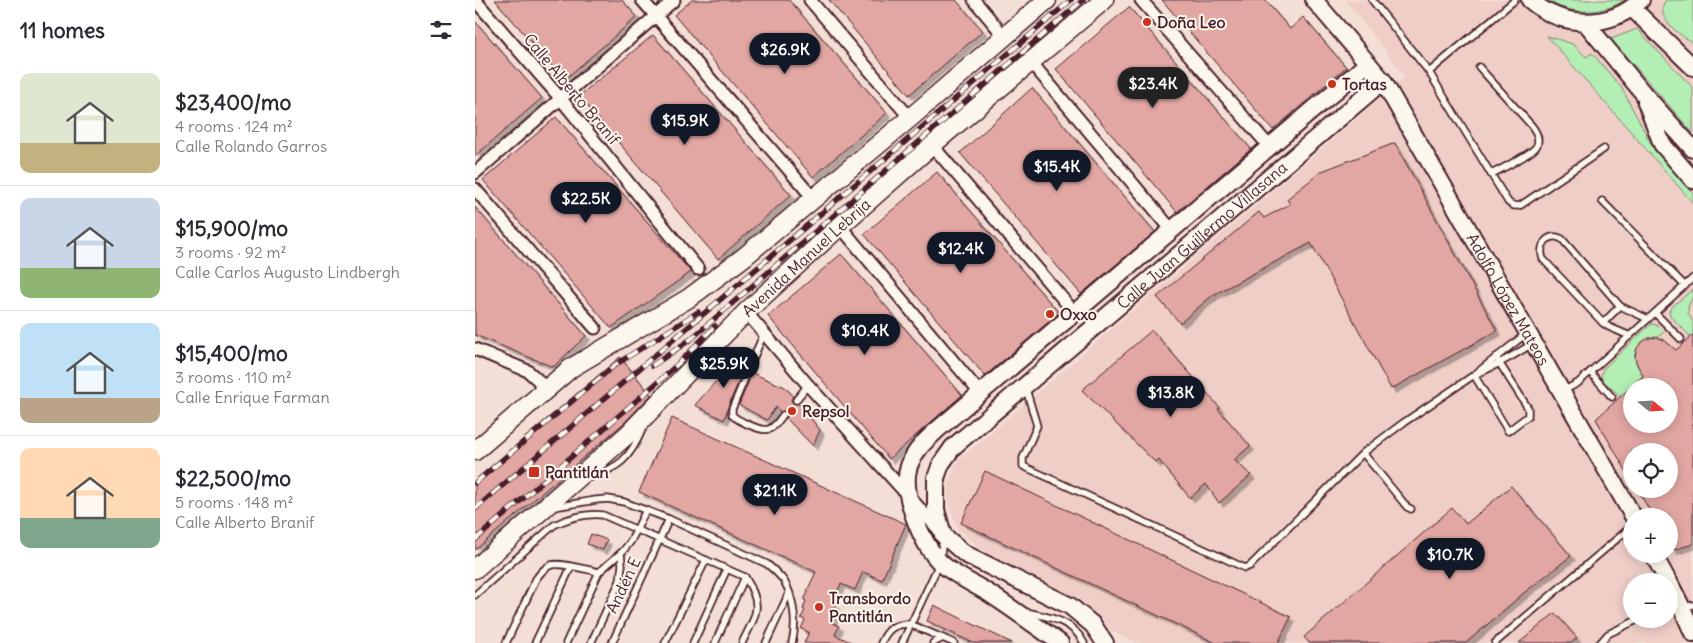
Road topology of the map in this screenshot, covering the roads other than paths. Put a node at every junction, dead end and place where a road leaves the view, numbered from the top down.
1 (475, 0) edge
2 (642, 0) edge
3 (674, 0) edge
4 (810, 0) edge
5 (974, 0) edge
6 (1047, 0) edge
7 (1104, 0) edge
8 (1141, 0) edge
9 (1314, 0) edge
10 (1372, 0) edge
11 (1515, 0) edge
12 (1529, 0) edge
13 (1637, 4) edge
14 (655, 15) junction
15 (1585, 22) junction
16 (1004, 36) junction
17 (1687, 58) edge
18 (1030, 61) junction
19 (1368, 63) junction
20 (1479, 66) dead end
21 (1693, 67) edge
22 (1429, 72) junction
23 (1383, 81) junction
24 (1643, 93) junction
25 (561, 99) junction
26 (910, 118) junction
27 (932, 145) junction
28 (1269, 146) junction
29 (1604, 149) dead end
30 (1693, 150) edge
31 (475, 173) edge
32 (1491, 174) junction
33 (1693, 180) edge
34 (475, 189) edge
35 (814, 199) junction
36 (1601, 201) dead end
37 (840, 226) junction
38 (1171, 229) junction
39 (698, 269) dead end
40 (1693, 278) edge
41 (1685, 286) junction
42 (1621, 306) junction
43 (746, 312) junction
44 (1074, 312) junction
45 (1655, 313) junction
46 (1648, 319) junction
47 (1603, 323) junction
48 (595, 328) dead end
49 (764, 333) junction
50 (1630, 336) junction
51 (1531, 338) junction
52 (1681, 339) dead end
53 (475, 349) edge
54 (1496, 357) junction
55 (1500, 364) junction
56 (1590, 372) junction
57 (1474, 375) junction
58 (808, 385) junction
59 (1025, 387) junction
60 (1562, 392) junction
61 (980, 393) junction
62 (542, 394) junction
63 (1612, 396) dead end
64 (796, 400) dead end
65 (783, 415) dead end
66 (475, 451) edge
67 (1363, 453) junction
68 (910, 499) junction
69 (544, 508) junction
70 (1628, 508) edge
71 (1411, 509) dead end
72 (646, 510) junction
73 (669, 519) junction
74 (638, 530) junction
75 (1623, 534) edge
76 (943, 535) junction
77 (660, 539) junction
78 (621, 553) junction
79 (706, 560) junction
80 (940, 562) junction
81 (571, 567) junction
82 (475, 568) edge
83 (727, 569) junction
84 (599, 572) junction
85 (745, 577) junction
86 (789, 593) junction
87 (475, 595) edge
88 (1681, 608) edge
89 (1014, 610) junction
90 (911, 624) junction
91 (1623, 627) edge
92 (1693, 633) edge
93 (943, 638) junction
94 (506, 643) edge
95 (535, 643) edge
96 (566, 643) edge
97 (591, 643) edge
98 (612, 643) edge
99 (665, 643) edge
100 (693, 643) edge
101 (715, 643) edge
102 (742, 643) edge
103 (767, 643) edge
104 (792, 643) edge
105 (881, 643) edge
106 (902, 643) edge
107 (933, 643) edge
108 (954, 643) edge
109 (1060, 643) edge
110 (1083, 643) edge
111 (1105, 643) edge
112 (1495, 643) edge
113 (1600, 643) edge

1 - 25 street, Calle Alberto Branif
2 - 14 street
3 - 14 street
4 - 26 street
5 - 16 street
6 - 16 main road
7 - 18 main road, Avenida Manuel Lebrija
8 - 28 street
9 - 19 street, Adolfo López Mateos
10 - 22 lane
11 - 22 lane
12 - 15 street
13 - 15 street
13 - 17 street
14 - 25 street
14 - 35 street
15 - 24 street
16 - 26 main road
17 - 21 street
18 - 27 main road, Avenida Manuel Lebrija
18 - 38 street
19 - 23 street, Adolfo López Mateos
19 - 28 street, Calle Juan Guillermo Villasana
20 - 32 lane
22 - 32 lane
23 - 51 street, Adolfo López Mateos
23 - 59 street, Calle Juan Guillermo Villasana
24 - 30 street
24 - 33 street
25 - 31 street
25 - 39 street, Calle Alberto Branif
26 - 35 main road
27 - 37 main road, Avenida Manuel Lebrija
27 - 44 street
28 - 38 street, Calle Juan Guillermo Villasana
29 - 32 lane
34 - 48 street
35 - 62 main road
36 - 41 lane
37 - 43 main road, Avenida Manuel Lebrija
37 - 61 street
38 - 44 street, Calle Juan Guillermo Villasana
40 - 41 lane
41 - 45 lane
42 - 46 lane
42 - 47 lane
42 - 47 lane
43 - 49 street
43 - 69 main road, Avenida Manuel Lebrija
44 - 61 street, Calle Juan Guillermo Villasana
45 - 46 lane
45 - 52 lane
46 - 50 lane
47 - 50 lane
49 - 58 street
49 - 65 lane
50 - 56 lane
51 - 54 lane
51 - 55 lane
51 - 60 street, Adolfo López Mateos
53 - 62 street
54 - 55 lane
54 - 57 lane
55 - 57 lane
55 - 57 lane
56 - 60 lane
56 - 63 lane
57 - 67 lane
58 - 64 lane
58 - 68 street
59 - 67 lane
59 - 76 street, Calle Juan Guillermo Villasana
60 - 70 street, Adolfo López Mateos
61 - 68 street, Calle Juan Guillermo Villasana
62 - 66 main road
67 - 71 lane
68 - 76 street
68 - 80 street, Calle Juan Guillermo Villasana
69 - 72 lane
69 - 82 main road, Avenida Manuel Lebrija
72 - 73 lane
72 - 74 lane
73 - 77 lane, Andén E
73 - 86 lane
74 - 77 lane
74 - 78 lane
74 - 87 lane
75 - 112 lane
76 - 80 lane
76 - 111 street
77 - 79 lane
77 - 98 lane, Andén E
78 - 84 lane
78 - 97 lane
79 - 83 lane
79 - 99 lane
80 - 89 street, Calle Juan Guillermo Villasana
80 - 90 lane
81 - 84 lane
81 - 94 lane
81 - 95 lane
83 - 85 lane
83 - 100 lane
84 - 96 lane
85 - 101 lane
85 - 102 lane
86 - 103 lane
86 - 104 lane
88 - 92 street
89 - 109 street, Calle Juan Guillermo Villasana
89 - 110 lane
90 - 93 lane
90 - 105 lane
90 - 106 lane
91 - 113 lane
93 - 107 lane
93 - 108 lane

